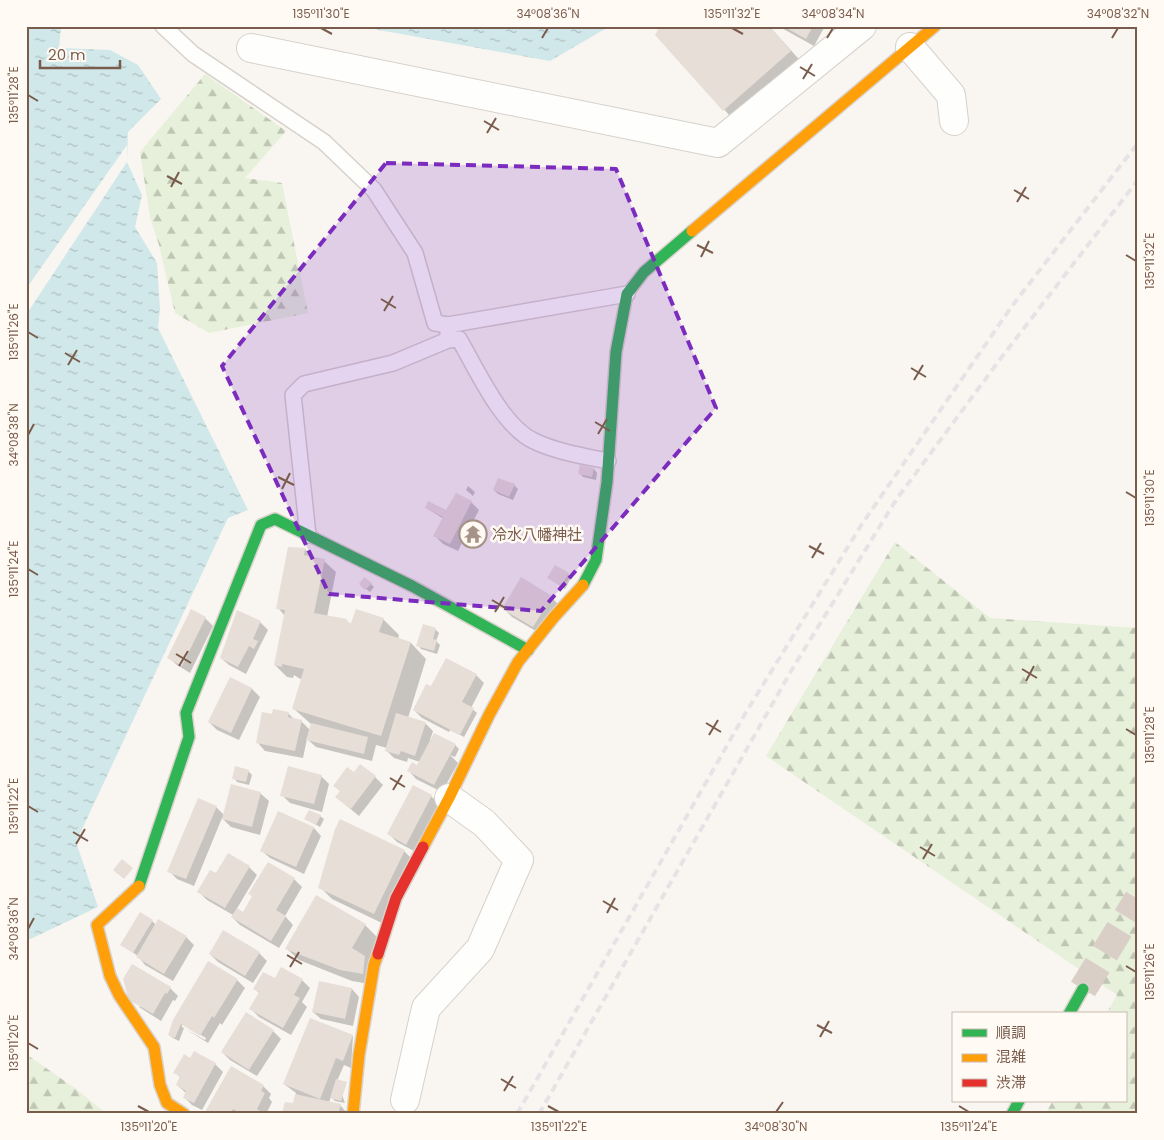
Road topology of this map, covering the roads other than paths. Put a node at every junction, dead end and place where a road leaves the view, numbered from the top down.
1 (163, 26) edge
2 (862, 26) edge
3 (936, 26) edge
4 (910, 47) junction
5 (251, 48) dead end
6 (954, 121) dead end
7 (627, 294) junction
8 (448, 332) junction
9 (608, 461) junction
10 (308, 534) junction
11 (528, 650) junction
12 (449, 798) junction
13 (1083, 989) tunnel mouth
14 (1070, 1012) edge
15 (405, 1100) dead end
16 (1018, 1102) edge
17 (184, 1114) edge
18 (353, 1114) edge
19 (1012, 1114) edge

1 - 8 lane
2 - 5 street
3 - 4 main road
4 - 6 street
4 - 7 main road
7 - 8 lane
7 - 9 main road
8 - 9 lane
8 - 10 lane
9 - 11 main road
10 - 11 main road
10 - 17 main road
11 - 12 main road
12 - 15 street
12 - 18 main road
13 - 14 main road
16 - 19 main road

